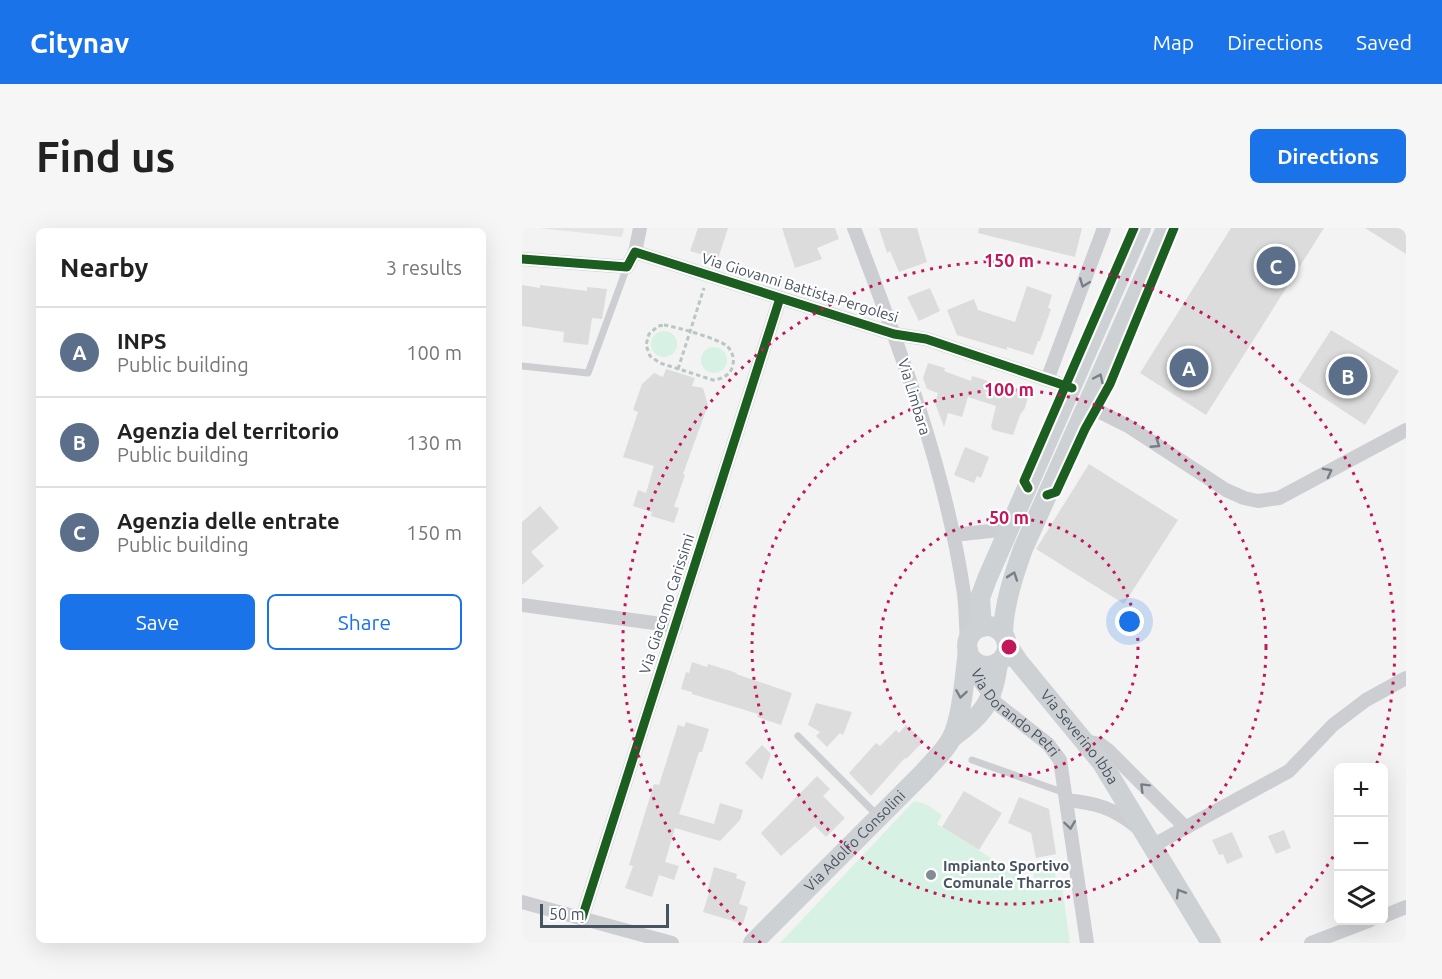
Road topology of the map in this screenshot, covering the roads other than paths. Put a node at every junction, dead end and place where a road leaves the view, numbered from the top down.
1 (640, 228) edge
2 (854, 228) edge
3 (1104, 228) edge
4 (1141, 228) edge
5 (1166, 228) edge
6 (635, 252) junction
7 (522, 259) edge
8 (627, 267) junction
9 (780, 298) junction
10 (894, 334) junction
11 (522, 366) edge
12 (1047, 380) junction
13 (1072, 388) junction
14 (1086, 405) junction
15 (1406, 430) edge
16 (1009, 529) junction
17 (953, 535) junction
18 (964, 596) junction
19 (522, 605) edge
20 (676, 626) junction
21 (980, 627) junction
22 (1005, 639) junction
23 (968, 650) junction
24 (998, 663) junction
25 (1406, 678) edge
26 (991, 696) junction
27 (798, 736) dead end
28 (953, 736) junction
29 (1085, 741) junction
30 (972, 760) dead end
31 (1065, 797) junction
32 (879, 817) junction
33 (1186, 828) junction
34 (1149, 840) junction
35 (522, 902) edge
36 (1406, 907) edge
37 (1388, 914) edge
38 (582, 918) junction
39 (1361, 925) edge
40 (1318, 942) edge
41 (672, 943) edge
42 (753, 943) edge
43 (1087, 943) edge
44 (1211, 943) edge

1 - 6 street
2 - 10 street, Via Limbara
3 -> 12 street
4 - 13 street
14 -> 5 street
6 - 8 street
6 - 9 street, Via Giovanni Battista Pergolesi
7 - 8 street
8 - 11 lane
9 - 10 street, Via Giovanni Battista Pergolesi
9 - 20 street, Via Giacomo Carissimi
10 - 12 street, Via Giovanni Battista Pergolesi
10 - 17 street, Via Limbara
12 - 13 street, Via Giovanni Battista Pergolesi
13 - 16 street
14 -> 15 street
22 -> 14 street
16 - 17 street
16 - 21 street
17 - 18 street, Via Limbara
18 - 21 street, Via Limbara
18 - 23 street, Via Limbara
19 - 20 street
20 - 38 street, Via Giacomo Carissimi
21 - 22 street
21 - 23 street
22 - 24 street
22 - 29 street, Via Severino Ibba
23 - 24 street
23 - 26 street, Via Dorando Petri
23 -> 28 street, Via Adolfo Consolini
24 - 26 street, Via Adolfo Consolini
25 - 33 street
26 - 28 street, Via Adolfo Consolini
26 - 31 street, Via Dorando Petri
27 - 32 lane
28 - 32 street, Via Adolfo Consolini
33 -> 29 street
29 - 34 street, Via Severino Ibba
30 - 31 lane
31 - 34 street, Via Severino Ibba
31 -> 43 street, Via Dorando Petri
32 - 42 street, Via Adolfo Consolini
33 - 34 street
44 -> 34 street, Via Severino Ibba
35 - 38 street
36 - 37 street
38 - 41 street
39 - 40 street

